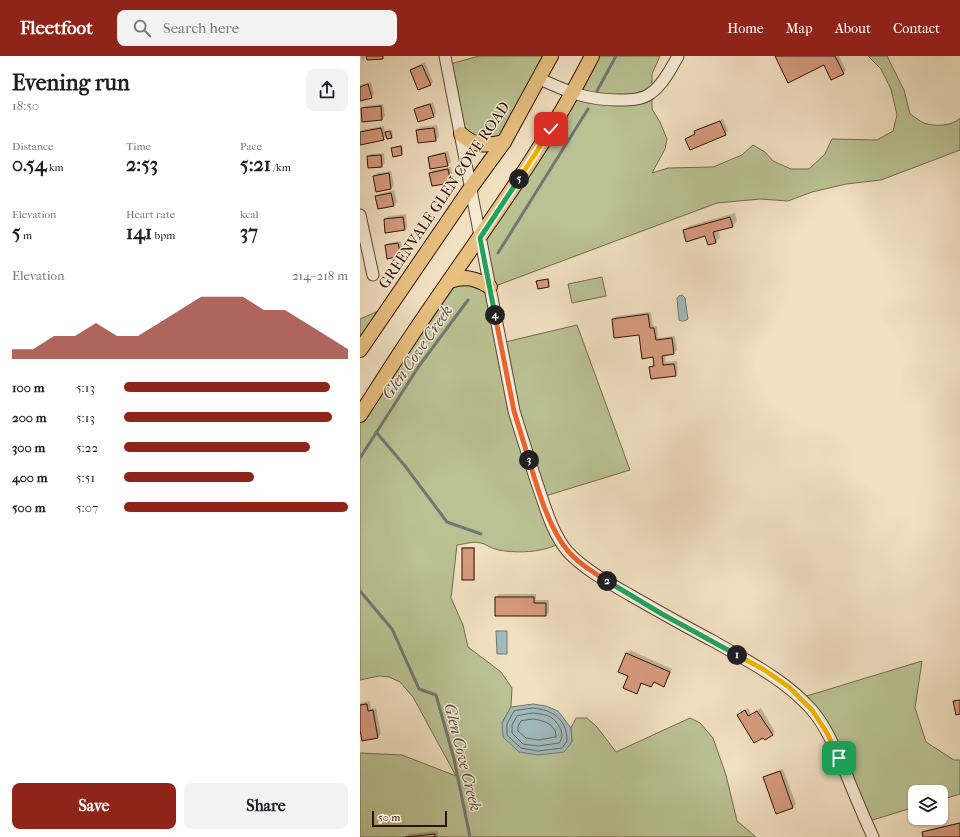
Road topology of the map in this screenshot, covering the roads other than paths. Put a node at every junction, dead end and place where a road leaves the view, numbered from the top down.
1 (446, 56) edge
2 (551, 56) edge
3 (592, 56) edge
4 (678, 56) edge
5 (540, 79) junction
6 (573, 94) junction
7 (461, 134) junction
8 (504, 142) junction
9 (472, 186) junction
10 (360, 214) edge
11 (480, 238) junction
12 (373, 274) dead end
13 (450, 281) junction
14 (490, 287) junction
15 (360, 350) edge
16 (360, 415) edge
17 (872, 837) edge

1 - 7 street
2 - 5 main road, GREENVALE GLEN COVE ROAD
3 - 6 main road
4 - 6 street
5 - 6 street
5 - 8 main road, GREENVALE GLEN COVE ROAD
6 - 11 main road
7 - 8 main road
7 - 9 street
8 - 9 main road, GREENVALE GLEN COVE ROAD
9 - 11 street
9 - 15 main road, GREENVALE GLEN COVE ROAD
10 - 12 street
11 - 13 main road
11 - 14 street
13 - 14 main road
13 - 16 main road
14 - 17 street

